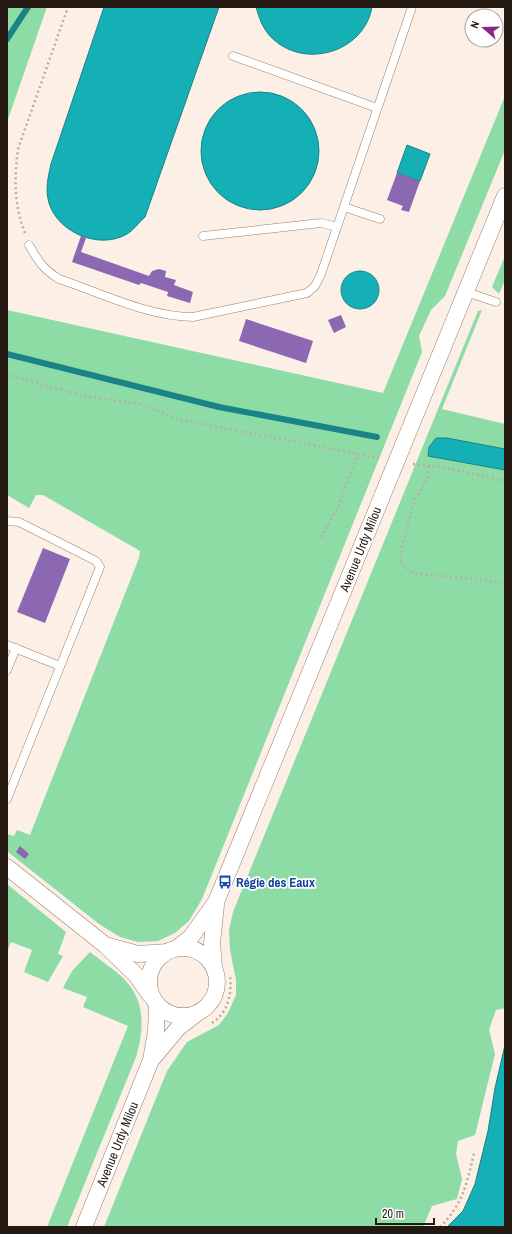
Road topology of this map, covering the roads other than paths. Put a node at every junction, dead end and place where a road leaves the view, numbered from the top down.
1 (412, 7) edge
2 (233, 56) dead end
3 (378, 108) junction
4 (505, 196) edge
5 (344, 208) junction
6 (380, 219) dead end
7 (337, 227) junction
8 (203, 236) dead end
9 (29, 245) road end
10 (466, 292) junction
11 (496, 302) dead end
12 (7, 521) edge
13 (7, 645) edge
14 (16, 648) junction
15 (60, 666) junction
16 (7, 670) edge
17 (11, 779) edge
18 (7, 799) edge
19 (7, 867) edge
20 (216, 902) junction
21 (105, 945) junction
22 (172, 950) junction
23 (214, 967) junction
24 (154, 1001) junction
25 (196, 1014) junction
26 (151, 1060) junction
27 (84, 1227) edge

1 - 3 lane
2 - 3 lane
3 - 5 lane
4 - 10 street, Avenue Urdy Milou
5 - 6 lane
5 - 7 lane
7 - 8 lane
7 - 9 lane
10 - 11 lane
10 - 20 street, Avenue Urdy Milou
12 - 15 lane
13 - 14 lane
14 - 15 lane
14 - 16 lane
15 - 17 lane
17 - 18 lane
19 - 21 street
20 - 22 street, Avenue Urdy Milou
20 - 23 street, Avenue Urdy Milou
21 - 22 street
21 - 24 street
22 - 23 street
22 - 24 street
23 - 25 street
24 - 25 street
24 - 26 street, Avenue Urdy Milou
25 - 26 street, Avenue Urdy Milou
26 - 27 street, Avenue Urdy Milou

